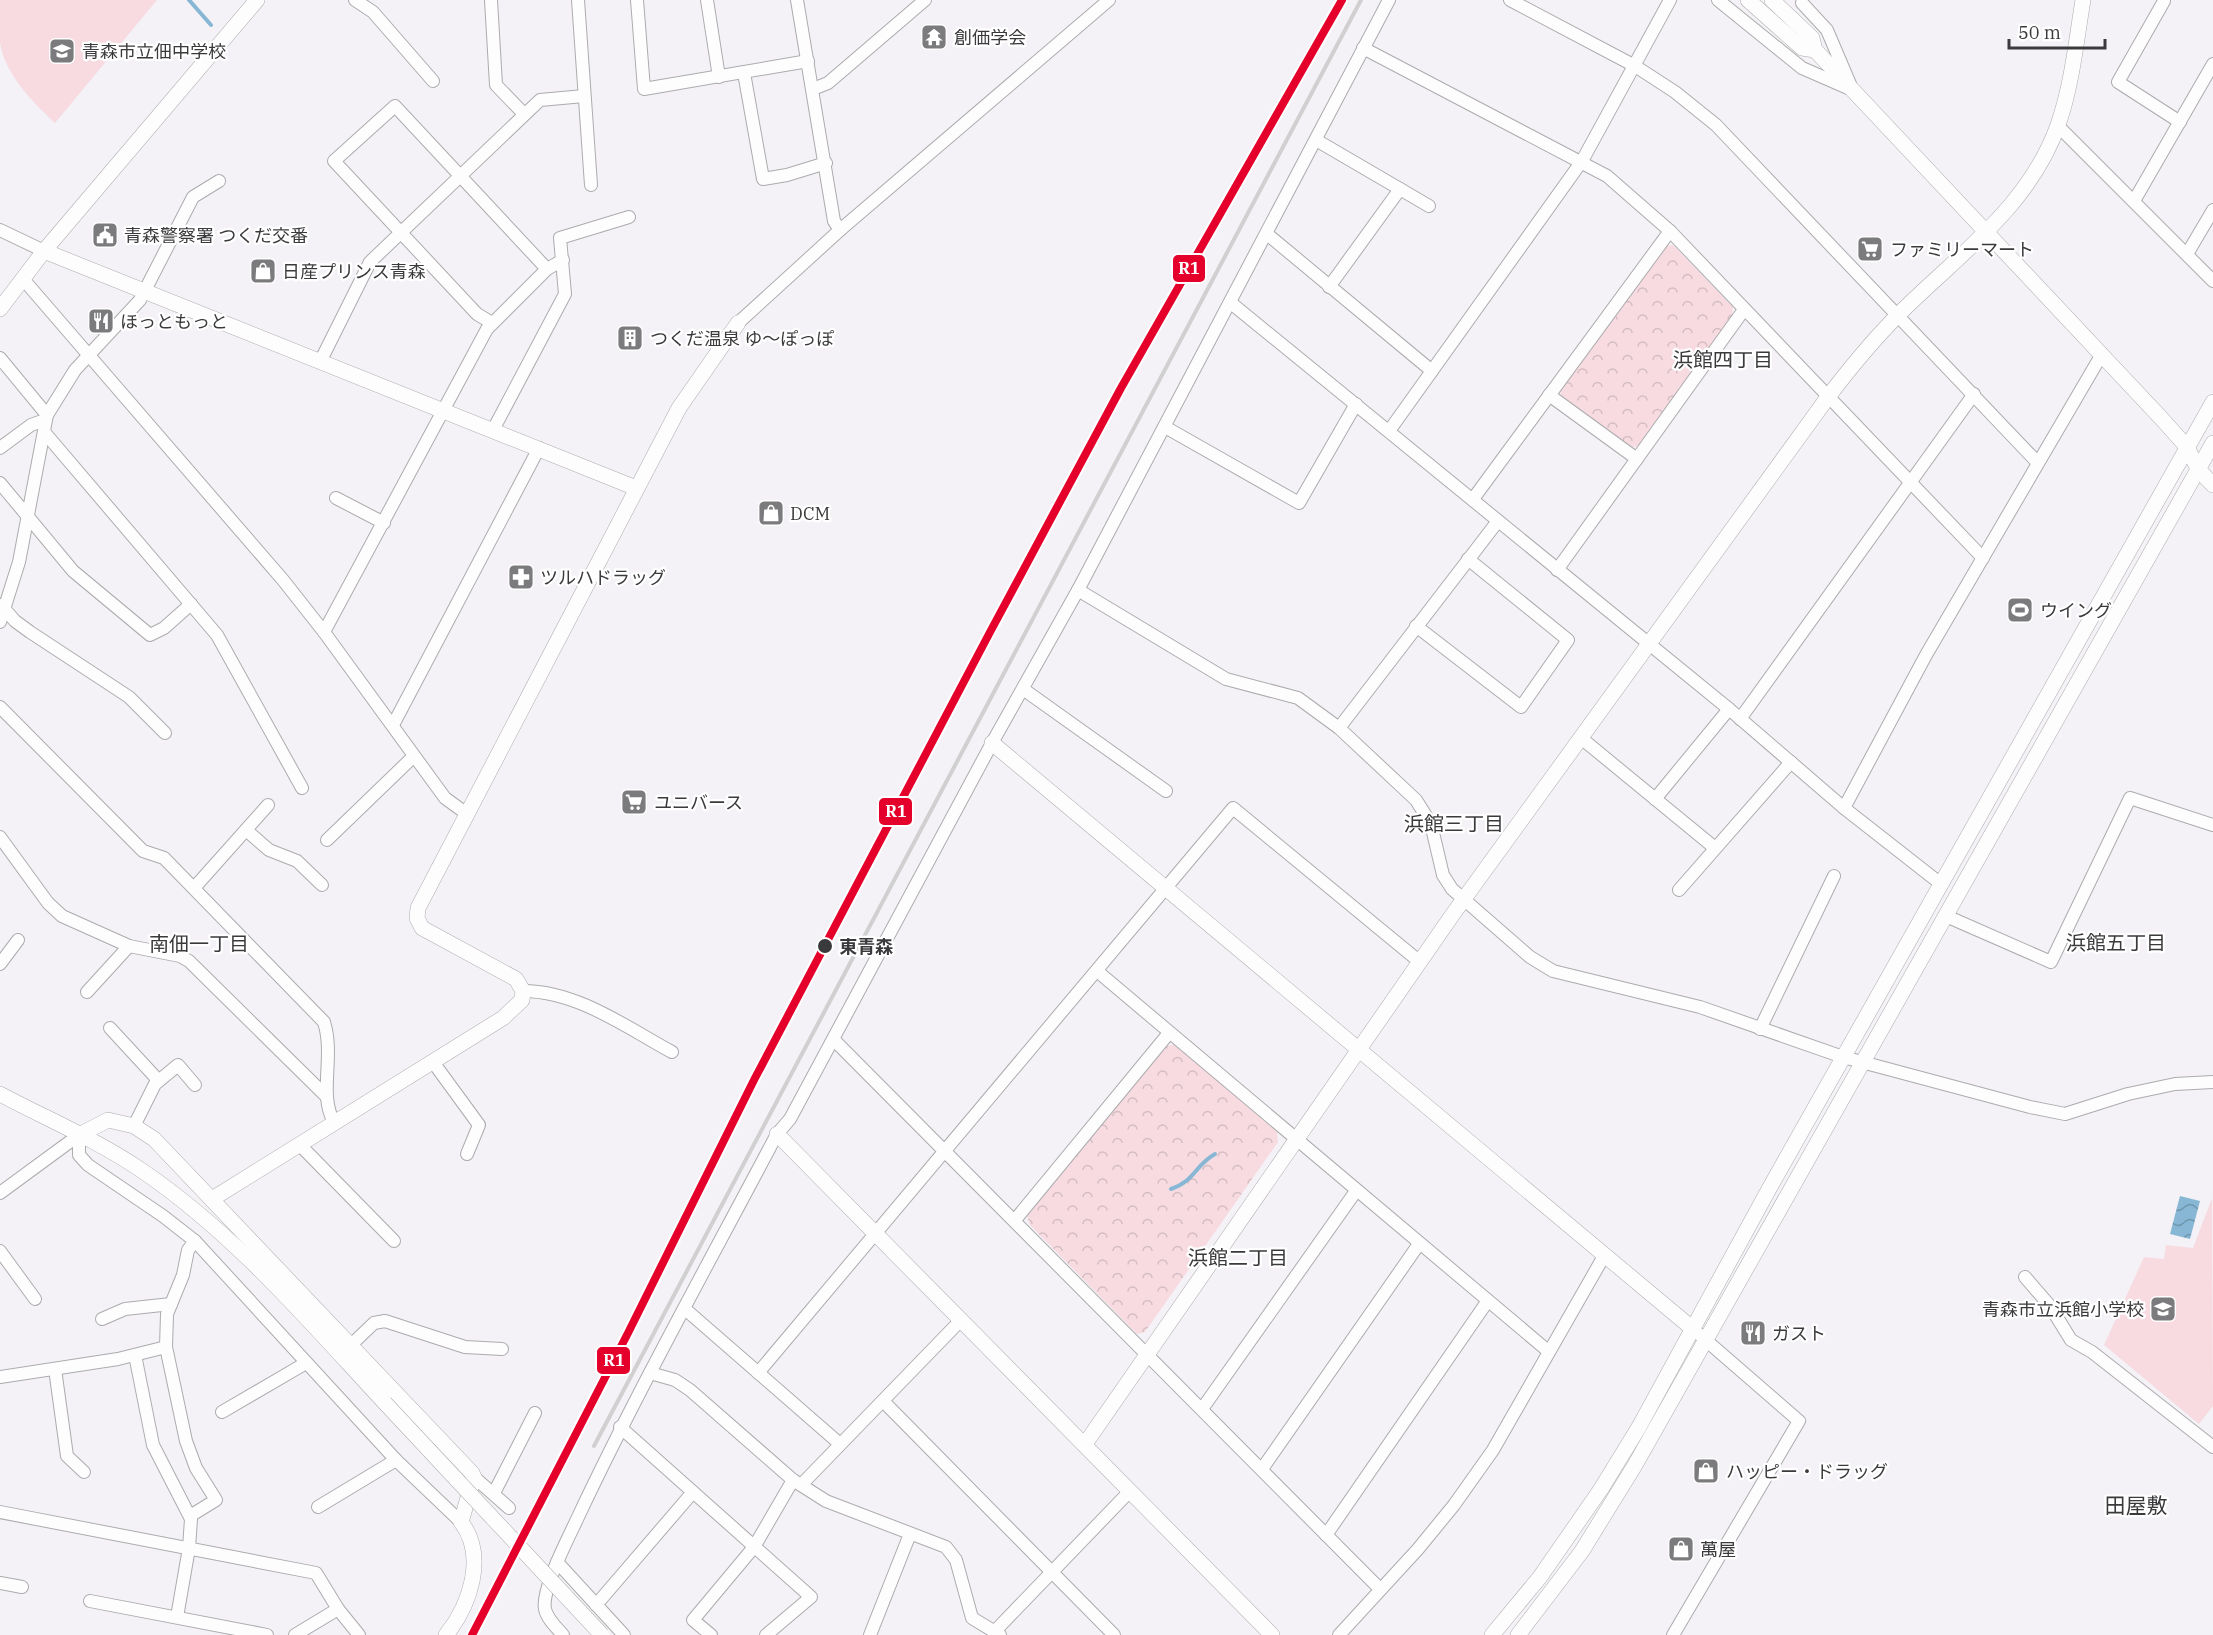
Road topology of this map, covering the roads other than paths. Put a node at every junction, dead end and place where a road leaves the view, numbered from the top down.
1 (257, 0) edge
2 (355, 0) edge
3 (490, 0) edge
4 (578, 0) edge
5 (637, 0) edge
6 (707, 0) edge
7 (797, 0) edge
8 (925, 0) edge
9 (1109, 0) edge
10 (1389, 0) edge
11 (1510, 0) edge
12 (1670, 0) edge
13 (1718, 0) edge
14 (1748, 0) edge
15 (2083, 0) edge
16 (2164, 0) edge
17 (1800, 2) edge
18 (1770, 5) edge
19 (1792, 18) junction
20 (1363, 48) junction
21 (1815, 50) junction
22 (808, 61) junction
23 (2213, 64) edge
24 (1635, 66) junction
25 (744, 73) junction
26 (720, 77) junction
27 (433, 81) dead end
28 (813, 89) junction
29 (1853, 90) junction
30 (584, 96) junction
31 (524, 114) junction
32 (2180, 122) junction
33 (2058, 126) junction
34 (1316, 140) junction
35 (1582, 161) junction
36 (826, 163) junction
37 (461, 176) junction
38 (219, 182) dead end
39 (591, 185) dead end
40 (1400, 189) junction
41 (2134, 201) junction
42 (1429, 206) dead end
43 (2213, 210) edge
44 (629, 217) dead end
45 (840, 230) junction
46 (1, 231) edge
47 (1670, 231) junction
48 (400, 233) junction
49 (1988, 233) junction
50 (1267, 234) junction
51 (44, 251) junction
52 (2187, 254) junction
53 (563, 260) junction
54 (548, 269) junction
55 (23, 279) junction
56 (2213, 281) edge
57 (1329, 287) junction
58 (146, 292) junction
59 (1231, 303) junction
60 (0, 309) edge
61 (1743, 311) junction
62 (1899, 314) junction
63 (492, 322) junction
64 (738, 323) joint
65 (2102, 354) junction
66 (88, 355) junction
67 (0, 358) edge
68 (320, 362) junction
69 (1432, 371) junction
70 (1974, 394) junction
71 (1549, 395) junction
72 (1828, 397) junction
73 (2213, 402) edge
74 (1356, 404) junction
75 (444, 410) junction
76 (46, 423) junction
77 (1165, 427) junction
78 (493, 430) junction
79 (1389, 431) junction
80 (2187, 447) junction
81 (0, 448) edge
82 (539, 448) junction
83 (2211, 452) edge
84 (1637, 459) junction
85 (2037, 462) junction
86 (2198, 469) junction
87 (0, 483) edge
88 (1911, 483) junction
89 (2213, 485) edge
90 (636, 488) junction
91 (336, 498) dead end
92 (1473, 500) junction
93 (27, 516) junction
94 (1498, 521) junction
95 (384, 523) junction
96 (1983, 558) junction
97 (1468, 560) junction
98 (1557, 570) junction
99 (1078, 590) junction
100 (192, 604) junction
101 (2, 612) edge
102 (1416, 626) junction
103 (324, 632) junction
104 (1649, 646) junction
105 (1023, 689) junction
106 (0, 707) edge
107 (1729, 710) junction
108 (1740, 719) junction
109 (393, 725) junction
110 (1339, 728) junction
111 (165, 733) dead end
112 (1581, 738) junction
113 (992, 743) junction
114 (414, 756) junction
115 (1791, 762) junction
116 (302, 788) dead end
117 (1166, 792) dead end
118 (1655, 799) junction
119 (268, 805) dead end
120 (1844, 808) junction
121 (467, 814) junction
122 (2213, 825) edge
123 (246, 830) junction
124 (0, 837) edge
125 (327, 840) dead end
126 (1715, 848) junction
127 (1834, 876) dead end
128 (1941, 884) junction
129 (322, 885) dead end
130 (194, 888) junction
131 (1166, 888) junction
132 (1679, 890) dead end
133 (1465, 898) junction
134 (1946, 916) junction
135 (18, 940) dead end
136 (129, 946) junction
137 (1420, 962) junction
138 (0, 964) edge
139 (1096, 971) junction
140 (523, 991) junction
141 (87, 992) dead end
142 (110, 1028) dead end
143 (1760, 1029) junction
144 (1169, 1033) junction
145 (834, 1040) junction
146 (1360, 1050) junction
147 (672, 1052) dead end
148 (1843, 1057) junction
149 (433, 1062) junction
150 (1864, 1062) junction
151 (158, 1080) junction
152 (2213, 1082) edge
153 (195, 1085) dead end
154 (0, 1094) edge
155 (326, 1096) junction
156 (334, 1122) junction
157 (134, 1126) junction
158 (777, 1134) junction
159 (79, 1135) junction
160 (1296, 1141) junction
161 (299, 1144) junction
162 (945, 1150) junction
163 (467, 1154) dead end
164 (1356, 1191) junction
165 (0, 1193) edge
166 (212, 1199) junction
167 (1015, 1220) junction
168 (877, 1234) junction
169 (195, 1241) junction
170 (394, 1241) dead end
171 (1419, 1244) junction
172 (0, 1251) edge
173 (1604, 1256) junction
174 (2025, 1277) dead end
175 (34, 1299) dead end
176 (1487, 1302) junction
177 (171, 1304) junction
178 (684, 1310) junction
179 (102, 1319) dead end
180 (961, 1320) junction
181 (1693, 1329) junction
182 (1705, 1341) junction
183 (351, 1345) junction
184 (166, 1347) junction
185 (502, 1348) dead end
186 (1548, 1351) junction
187 (1148, 1354) junction
188 (135, 1355) junction
189 (306, 1363) junction
190 (55, 1369) junction
191 (650, 1373) junction
192 (758, 1373) junction
193 (0, 1377) edge
194 (883, 1401) junction
195 (1202, 1409) junction
196 (222, 1412) dead end
197 (535, 1413) dead end
198 (621, 1427) junction
199 (840, 1444) junction
200 (1085, 1444) junction
201 (2213, 1447) edge
202 (396, 1460) junction
203 (1262, 1469) junction
204 (84, 1472) dead end
205 (474, 1477) junction
206 (797, 1483) junction
207 (1130, 1491) junction
208 (693, 1492) junction
209 (494, 1493) junction
210 (318, 1507) dead end
211 (508, 1508) dead end
212 (0, 1512) edge
213 (190, 1516) junction
214 (460, 1522) junction
215 (910, 1534) junction
216 (1326, 1535) junction
217 (754, 1547) junction
218 (189, 1548) junction
219 (557, 1562) junction
220 (1052, 1572) junction
221 (0, 1583) edge
222 (22, 1587) dead end
223 (1380, 1589) junction
224 (90, 1601) dead end
225 (596, 1605) junction
226 (338, 1609) junction
227 (177, 1617) junction
228 (998, 1633) edge
229 (267, 1635) edge
230 (295, 1635) edge
231 (359, 1635) edge
232 (446, 1635) edge
233 (563, 1635) edge
234 (602, 1635) edge
235 (624, 1635) edge
236 (711, 1635) edge
237 (766, 1635) edge
238 (870, 1635) edge
239 (1114, 1635) edge
240 (1272, 1635) edge
241 (1339, 1635) edge
242 (1492, 1635) edge
243 (1518, 1635) edge
244 (1673, 1635) edge

1 - 51 street
2 - 27 street
3 - 31 street
4 - 30 street
5 - 26 street
6 - 26 street
7 - 22 street
8 - 28 street
9 - 45 street
10 - 20 street
11 - 24 street
12 - 24 street
13 - 29 street
14 - 18 street
15 - 33 street
16 - 32 street
17 - 19 street
17 - 29 street
18 - 19 street
18 - 21 street
19 - 21 street
20 - 34 street
20 - 35 street
21 - 29 street
22 - 25 street
22 - 28 street
23 - 32 street
24 - 35 street
24 - 62 street
25 - 26 street
25 - 36 street
28 - 36 street
29 - 49 street
30 - 31 street
30 - 39 street
31 - 37 street
32 - 41 street
33 - 41 street
33 - 49 street
34 - 40 street
34 - 50 street
35 - 47 street
35 - 69 street
36 - 45 street
37 - 48 street
37 - 48 street
37 - 54 street
38 - 58 street
40 - 42 street
40 - 57 street
41 - 52 street
43 - 52 street
44 - 53 street
45 - 64 street
46 - 51 street
47 - 61 street
47 - 71 street
48 - 63 street
48 - 68 street
49 - 62 street
49 - 65 street
50 - 57 street
50 - 59 street
51 - 55 street
51 - 58 street
52 - 56 street
53 - 54 street
53 - 78 street
54 - 63 street
55 - 60 street
55 - 66 street
57 - 69 street
58 - 66 street
58 - 68 street
59 - 74 street
59 - 77 street
61 - 72 street
61 - 84 street
62 - 70 street
62 - 72 street
63 - 75 street
64 - 90 street
65 - 80 street
65 - 85 street
66 - 76 street
66 - 103 street
67 - 76 street
68 - 75 street
69 - 79 street
70 - 85 street
70 - 88 street
71 - 84 street
71 - 92 street
72 - 88 street
72 - 104 street
73 - 80 street
74 - 77 street
74 - 79 street
75 - 78 street
75 - 95 street
76 - 81 street
76 - 93 street
76 - 100 street
77 - 99 street
78 - 82 street
79 - 92 street
80 - 83 street
80 - 86 street
80 - 128 street
82 - 90 street
82 - 109 street
83 - 86 street
84 - 98 street
85 - 96 street
86 - 89 street
86 - 134 street
87 - 93 street
88 - 96 street
88 - 108 street
90 - 121 street
91 - 95 street
92 - 94 street
93 - 100 street
93 - 101 street
94 - 97 street
94 - 98 street
95 - 103 street
96 - 120 street
97 - 102 street
97 - 102 street
98 - 104 street
99 - 105 street
99 - 110 street
100 - 116 street
101 - 111 street
102 - 110 street
103 - 109 street
104 - 107 street
104 - 112 street
105 - 113 street
105 - 117 street
106 - 130 street
107 - 108 street
107 - 118 street
108 - 115 street
109 - 114 street
110 - 133 street
112 - 118 street
112 - 133 street
113 - 131 street
113 - 145 street
114 - 121 street
114 - 125 street
115 - 120 street
115 - 126 street
118 - 126 street
119 - 123 street
120 - 128 street
121 - 140 street
122 - 134 street
123 - 129 street
123 - 130 street
124 - 136 street
126 - 132 street
127 - 143 street
128 - 148 street
130 - 155 street
131 - 137 street
131 - 139 street
131 - 146 street
133 - 137 street
133 - 143 street
134 - 150 street
135 - 138 street
136 - 141 street
136 - 155 street
137 - 146 street
139 - 144 street
139 - 162 street
140 - 147 street
140 - 149 street
142 - 151 street
143 - 148 street
144 - 160 street
144 - 167 street
145 - 158 street
145 - 162 street
146 - 160 street
146 - 173 street
148 - 150 street
148 - 181 street
149 - 156 street
149 - 163 street
150 - 152 street
150 - 182 street
151 - 153 street
151 - 157 street
154 - 159 street
155 - 156 street
156 - 161 street
157 - 159 street
157 - 166 street
158 - 168 street
158 - 178 street
159 - 165 street
159 - 169 street
159 - 234 street, bridge
160 - 164 street
160 - 187 street
161 - 166 street
161 - 170 street
162 - 167 street
162 - 168 street
164 - 171 street
164 - 195 street
166 - 183 street
167 - 187 street
168 - 180 street
168 - 192 street
169 - 177 street
169 - 189 street
171 - 176 street
171 - 203 street
172 - 175 street
173 - 181 street
173 - 186 street
174 - 201 street
176 - 186 street
176 - 216 street
177 - 179 street
177 - 184 street
178 - 191 street
178 - 192 street
180 - 194 street
180 - 200 street
181 - 182 street
181 - 242 street
182 - 243 street
182 - 244 street
183 - 185 street
183 - 205 street
184 - 188 street
184 - 213 street
186 - 223 street
187 - 195 street
187 - 200 street
188 - 190 street
188 - 213 street
189 - 196 street
189 - 202 street
190 - 193 street
190 - 204 street
191 - 198 street
191 - 206 street
192 - 199 street
194 - 199 street
194 - 220 street
195 - 203 street
197 - 209 street
198 - 208 street
198 - 219 street
199 - 206 street
200 - 207 street
202 - 210 street
202 - 214 street
203 - 216 street
205 - 209 street
205 - 214 street
206 - 215 street
206 - 217 street
207 - 220 street
207 - 240 street
208 - 217 street
208 - 225 street
209 - 211 street
212 - 218 street
213 - 218 street
214 - 232 street
215 - 228 street
215 - 238 street
216 - 223 street
217 - 236 street
217 - 237 street
218 - 226 street
218 - 227 street
219 - 225 street
219 - 233 street
220 - 228 street
220 - 239 street
221 - 222 street
223 - 241 street
224 - 227 street
225 - 235 street
226 - 230 street
226 - 231 street
227 - 229 street

